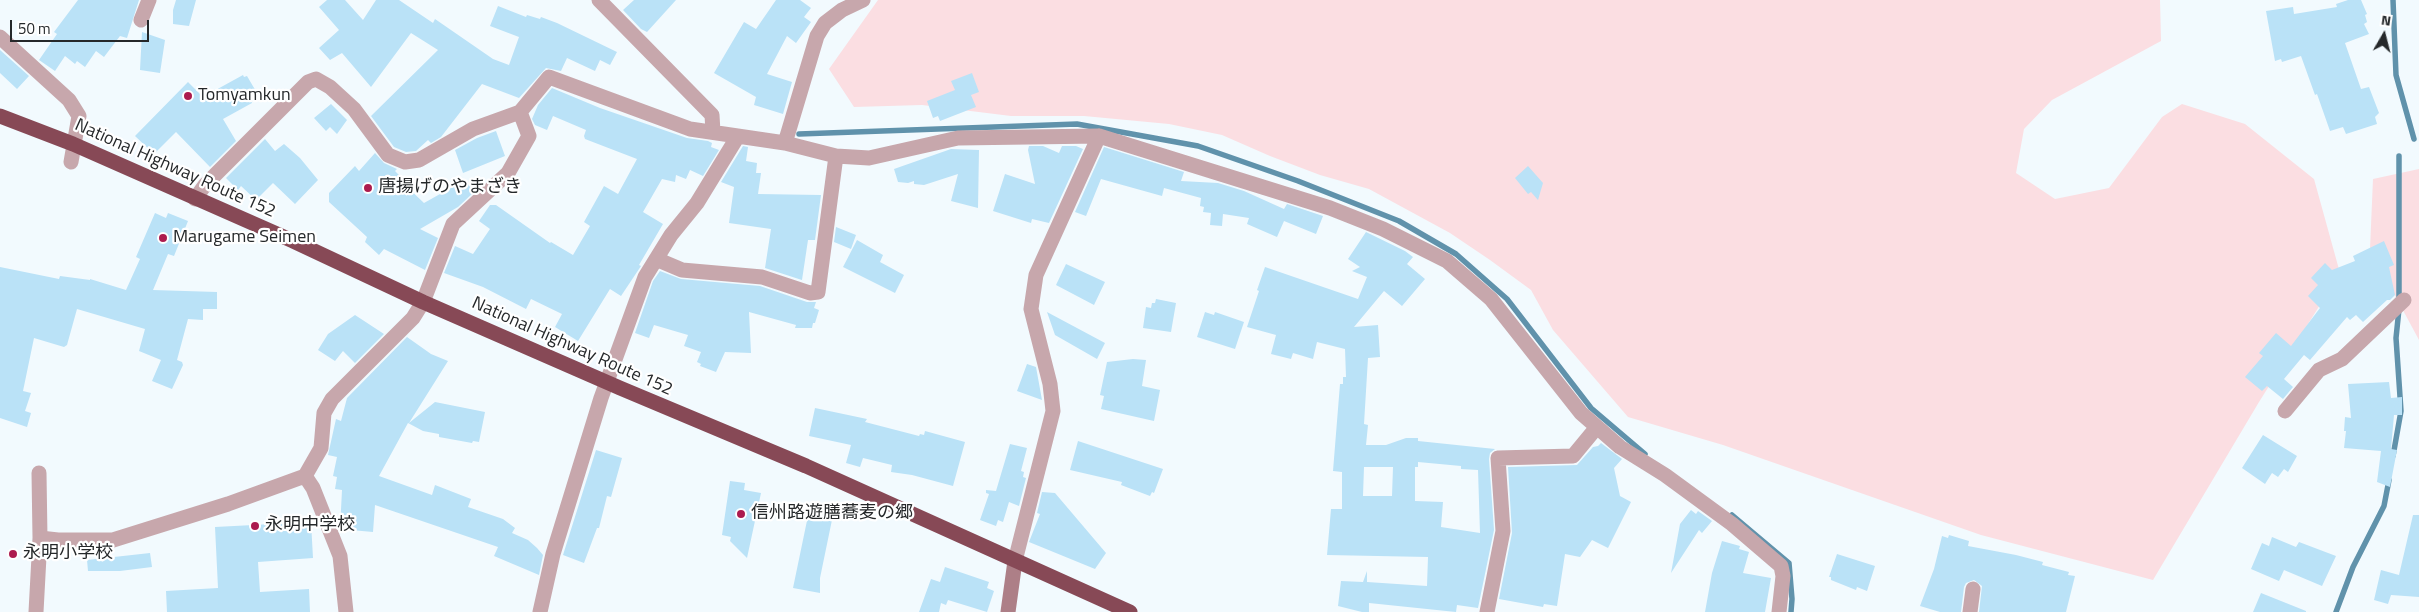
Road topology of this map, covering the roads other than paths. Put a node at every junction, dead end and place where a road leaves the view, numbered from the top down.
1 (149, 0) edge
2 (598, 0) edge
3 (863, 0) edge
4 (141, 20) dead end
5 (0, 37) edge
6 (520, 112) junction
7 (0, 116) edge
8 (713, 132) junction
9 (738, 136) junction
10 (1099, 136) junction
11 (785, 143) junction
12 (73, 144) junction
13 (836, 156) junction
14 (71, 162) dead end
15 (195, 199) junction
16 (656, 259) junction
17 (2404, 300) dead end
18 (423, 302) junction
19 (606, 382) junction
20 (2285, 412) dead end
21 (1597, 427) junction
22 (39, 473) dead end
23 (305, 476) junction
24 (40, 538) junction
25 (1015, 561) junction
26 (1973, 589) dead end
27 (36, 612) edge
28 (346, 612) edge
29 (540, 612) edge
30 (1008, 612) edge
31 (1130, 612) edge
32 (1487, 612) edge
33 (1779, 612) edge
34 (1970, 612) edge

1 - 4 street
2 - 8 street
3 - 11 street
5 - 12 street
6 - 8 street
6 - 15 street
6 - 18 street
7 - 12 highway, National Highway Route 152
8 - 9 street
9 - 11 street
9 - 16 street
10 - 13 street
10 - 21 street
10 - 25 street
11 - 13 street
12 - 14 street
12 - 15 highway, National Highway Route 152
13 - 16 street
15 - 18 highway, National Highway Route 152
16 - 19 street
17 - 20 street
18 - 19 highway, National Highway Route 152
18 - 23 street
19 - 25 highway, National Highway Route 152
19 - 29 street
21 - 32 street
21 - 33 street
22 - 24 street
23 - 24 street
23 - 28 street
24 - 27 street
25 - 30 street
25 - 31 highway, National Highway Route 152
26 - 34 street

